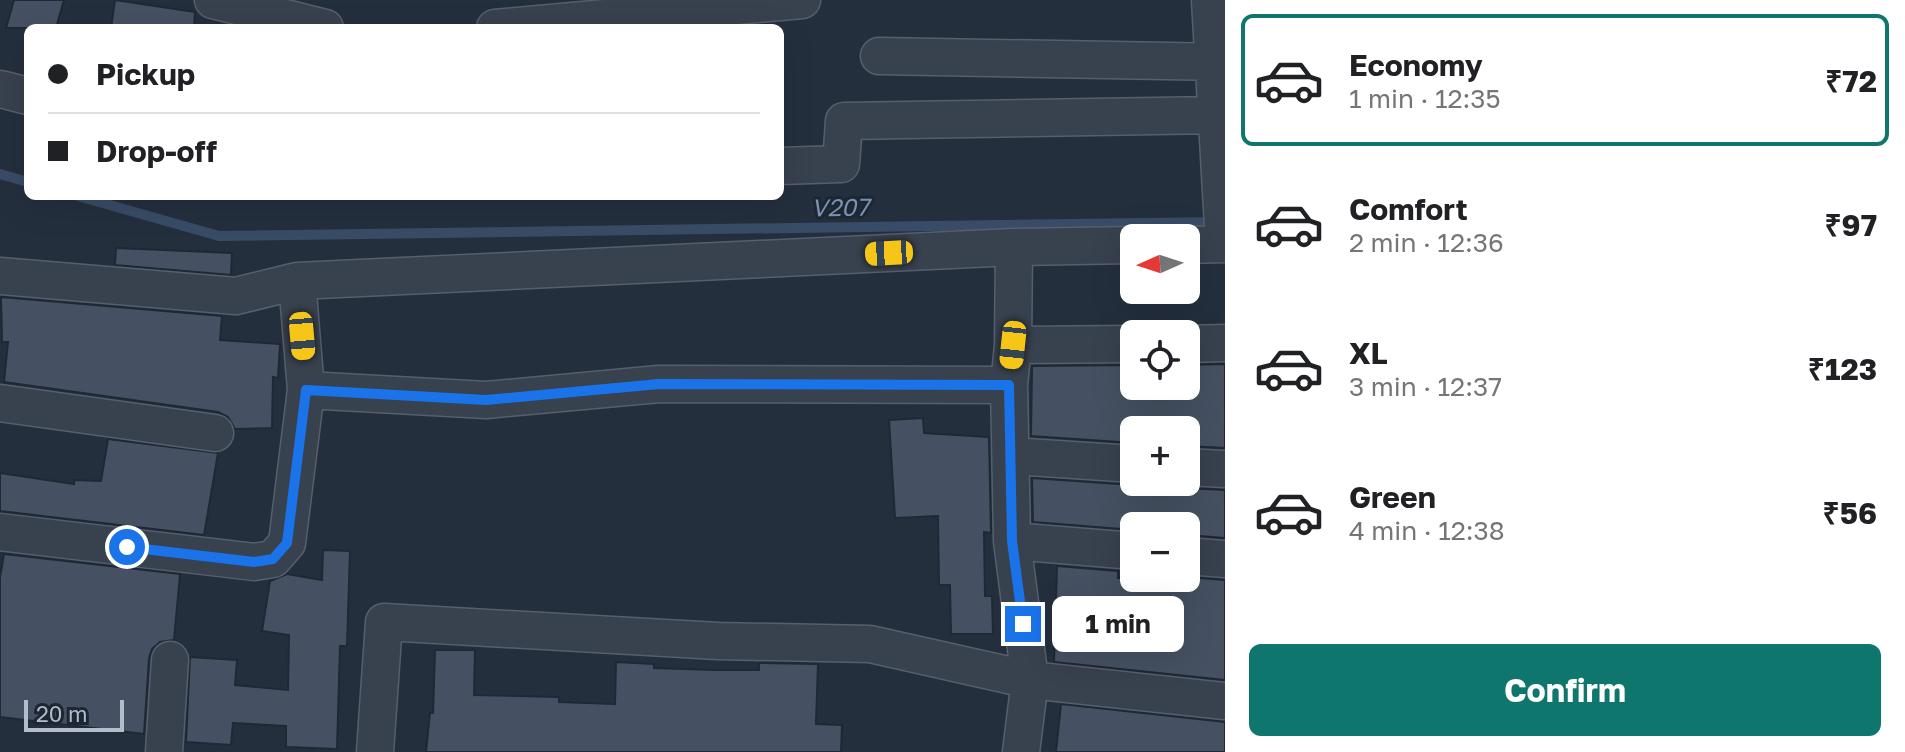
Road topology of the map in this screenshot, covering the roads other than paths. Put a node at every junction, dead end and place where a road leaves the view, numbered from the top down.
1 (213, 0) edge
2 (802, 0) edge
3 (1210, 0) edge
4 (309, 24) edge
5 (539, 24) edge
6 (879, 56) dead end
7 (1219, 63) edge
8 (0, 89) edge
9 (24, 95) edge
10 (1220, 128) edge
11 (784, 166) edge
12 (1224, 227) edge
13 (1200, 238) edge
14 (1120, 245) edge
15 (1014, 247) junction
16 (0, 276) edge
17 (297, 281) junction
18 (1225, 343) edge
19 (1120, 344) edge
20 (1200, 344) edge
21 (1013, 345) junction
22 (1009, 385) junction
23 (306, 390) junction
24 (0, 403) edge
25 (215, 433) dead end
26 (1013, 456) junction
27 (1120, 463) edge
28 (1200, 468) edge
29 (1225, 469) edge
30 (0, 532) edge
31 (1012, 541) junction
32 (1120, 550) edge
33 (1200, 557) edge
34 (1225, 559) edge
35 (170, 660) dead end
36 (1030, 680) junction
37 (1225, 701) edge
38 (164, 752) edge
39 (375, 752) edge
40 (1021, 752) edge

1 - 4 street
2 - 5 street
3 - 7 street
6 - 7 street
7 - 10 street
8 - 9 street
10 - 11 street
10 - 12 street
12 - 13 street
14 - 15 street
15 - 17 street
15 - 21 street
16 - 17 street
17 - 23 street
18 - 20 street
19 - 21 street
21 - 22 street
22 - 23 street
22 - 26 street
23 - 30 street
24 - 25 street
26 - 27 street
26 - 31 street
28 - 29 street
31 - 32 street
31 - 36 street
33 - 34 street
35 - 38 street
36 - 37 street
36 - 39 street
36 - 40 street

